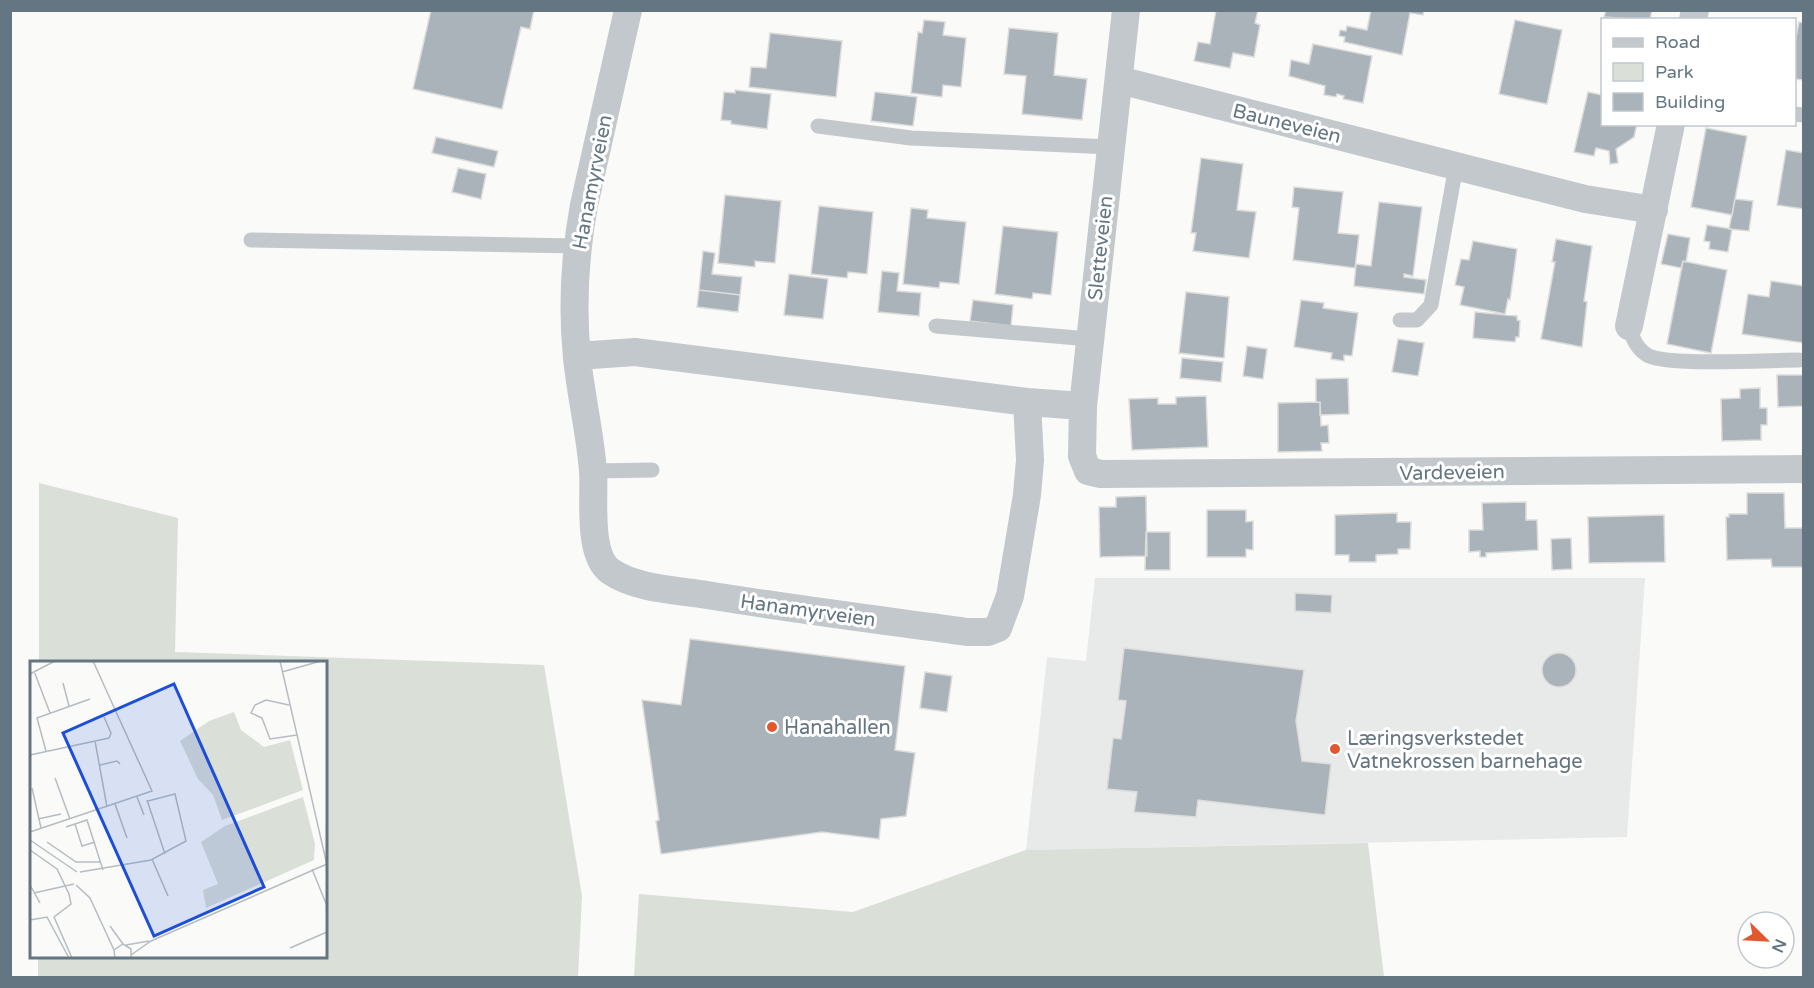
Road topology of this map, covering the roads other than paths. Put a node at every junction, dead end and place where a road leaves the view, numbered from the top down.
1 (628, 10) edge
2 (1126, 10) edge
3 (1119, 80) junction
4 (818, 126) dead end
5 (1671, 126) edge
6 (1111, 147) junction
7 (1456, 166) junction
8 (1654, 210) junction
9 (250, 240) dead end
10 (578, 246) junction
11 (1400, 320) dead end
12 (936, 326) dead end
13 (1629, 326) joint
14 (1090, 339) junction
15 (577, 356) junction
16 (1799, 360) dead end
17 (1027, 402) junction
18 (1083, 406) junction
19 (1803, 469) edge
20 (652, 470) dead end
21 (593, 471) junction
22 (1101, 474) joint

1 - 10 street, Hanamyrveien
2 - 3 street, Sletteveien
3 - 6 street, Sletteveien
3 - 7 street, Bauneveien
4 - 6 lane
5 - 8 street
6 - 14 street, Sletteveien
7 - 8 street, Bauneveien
7 - 11 lane
8 - 13 street
9 - 10 lane
10 - 15 street, Hanamyrveien
12 - 14 lane
13 - 16 lane
14 - 18 street, Sletteveien
15 - 17 street
15 - 21 street, Hanamyrveien
17 - 18 street
17 - 21 street, Hanamyrveien
18 - 22 street, Sletteveien
19 - 22 street, Vardeveien
20 - 21 lane

